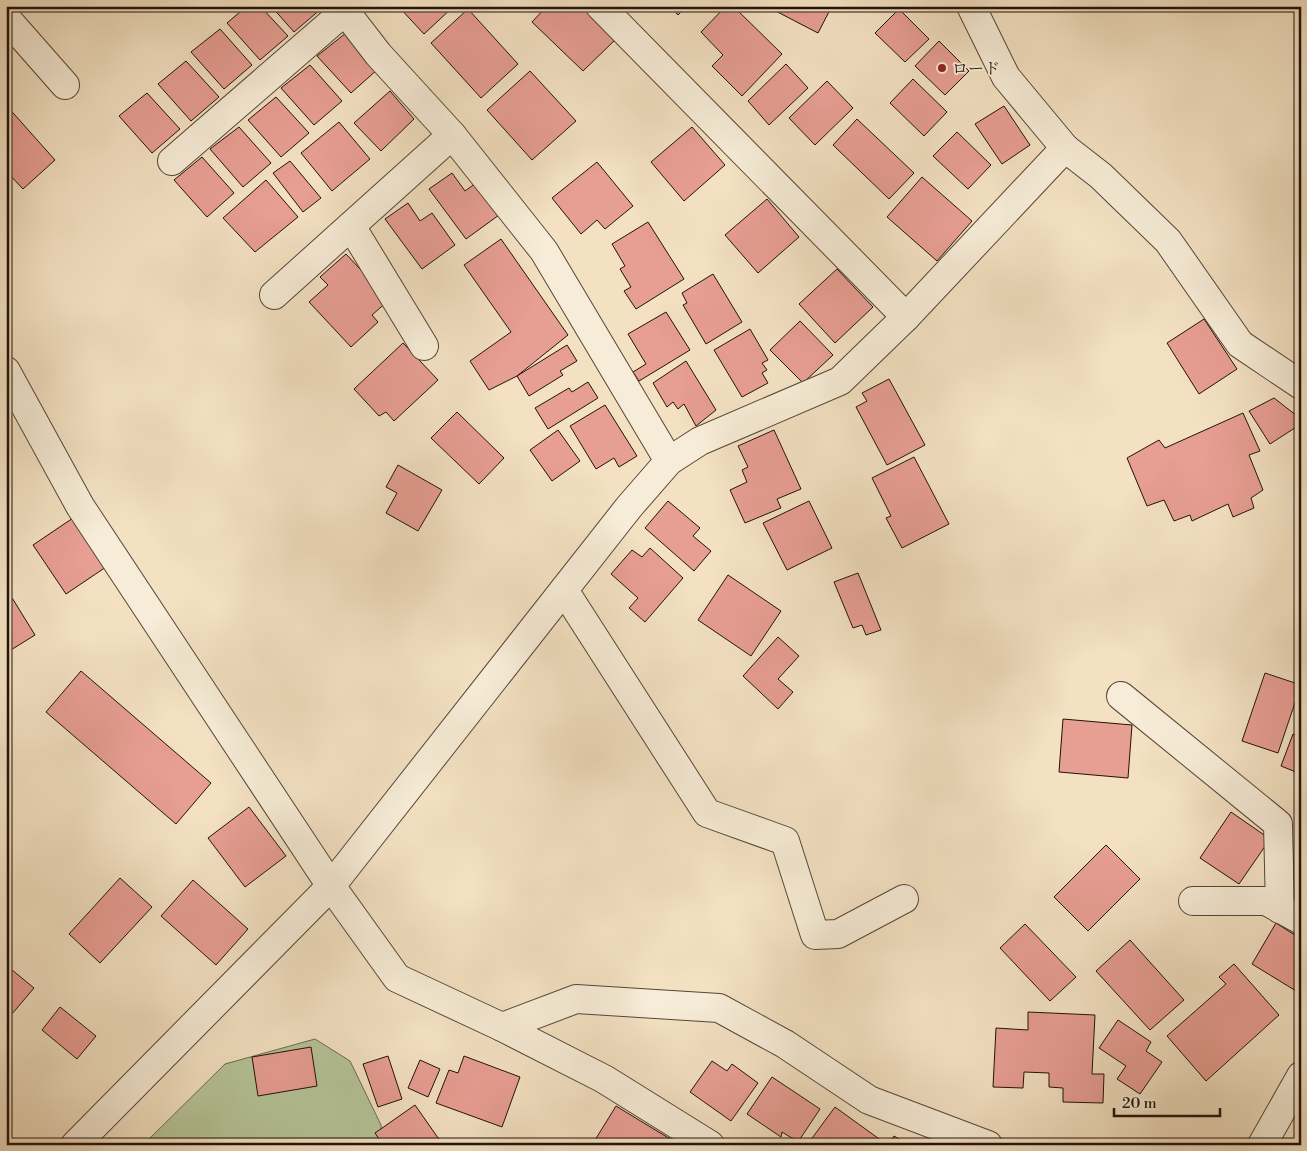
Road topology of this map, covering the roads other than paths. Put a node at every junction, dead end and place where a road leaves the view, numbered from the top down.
1 (600, 6) edge
2 (971, 6) edge
3 (343, 9) edge
4 (6, 18) edge
5 (65, 85) dead end
6 (452, 135) junction
7 (1066, 148) junction
8 (172, 161) dead end
9 (351, 226) junction
10 (274, 295) dead end
11 (906, 318) junction
12 (424, 346) dead end
13 (6, 371) edge
14 (1301, 385) edge
15 (669, 462) junction
16 (564, 590) junction
17 (1121, 696) dead end
18 (331, 886) junction
19 (904, 899) dead end
20 (1193, 901) dead end
21 (1290, 914) edge
22 (502, 1027) junction
23 (1301, 1076) edge
24 (75, 1145) edge
25 (710, 1145) edge
26 (988, 1145) edge
27 (1262, 1145) edge

1 - 11 street
2 - 7 street
3 - 6 street
3 - 8 street
4 - 5 street
6 - 9 street
6 - 15 street
7 - 11 street
7 - 14 street
9 - 10 street
9 - 12 street
11 - 15 street
13 - 18 street
15 - 16 street
16 - 18 street
16 - 19 street
17 - 21 street
18 - 22 street
18 - 24 street
20 - 21 street
22 - 25 street
22 - 26 street
23 - 27 street

